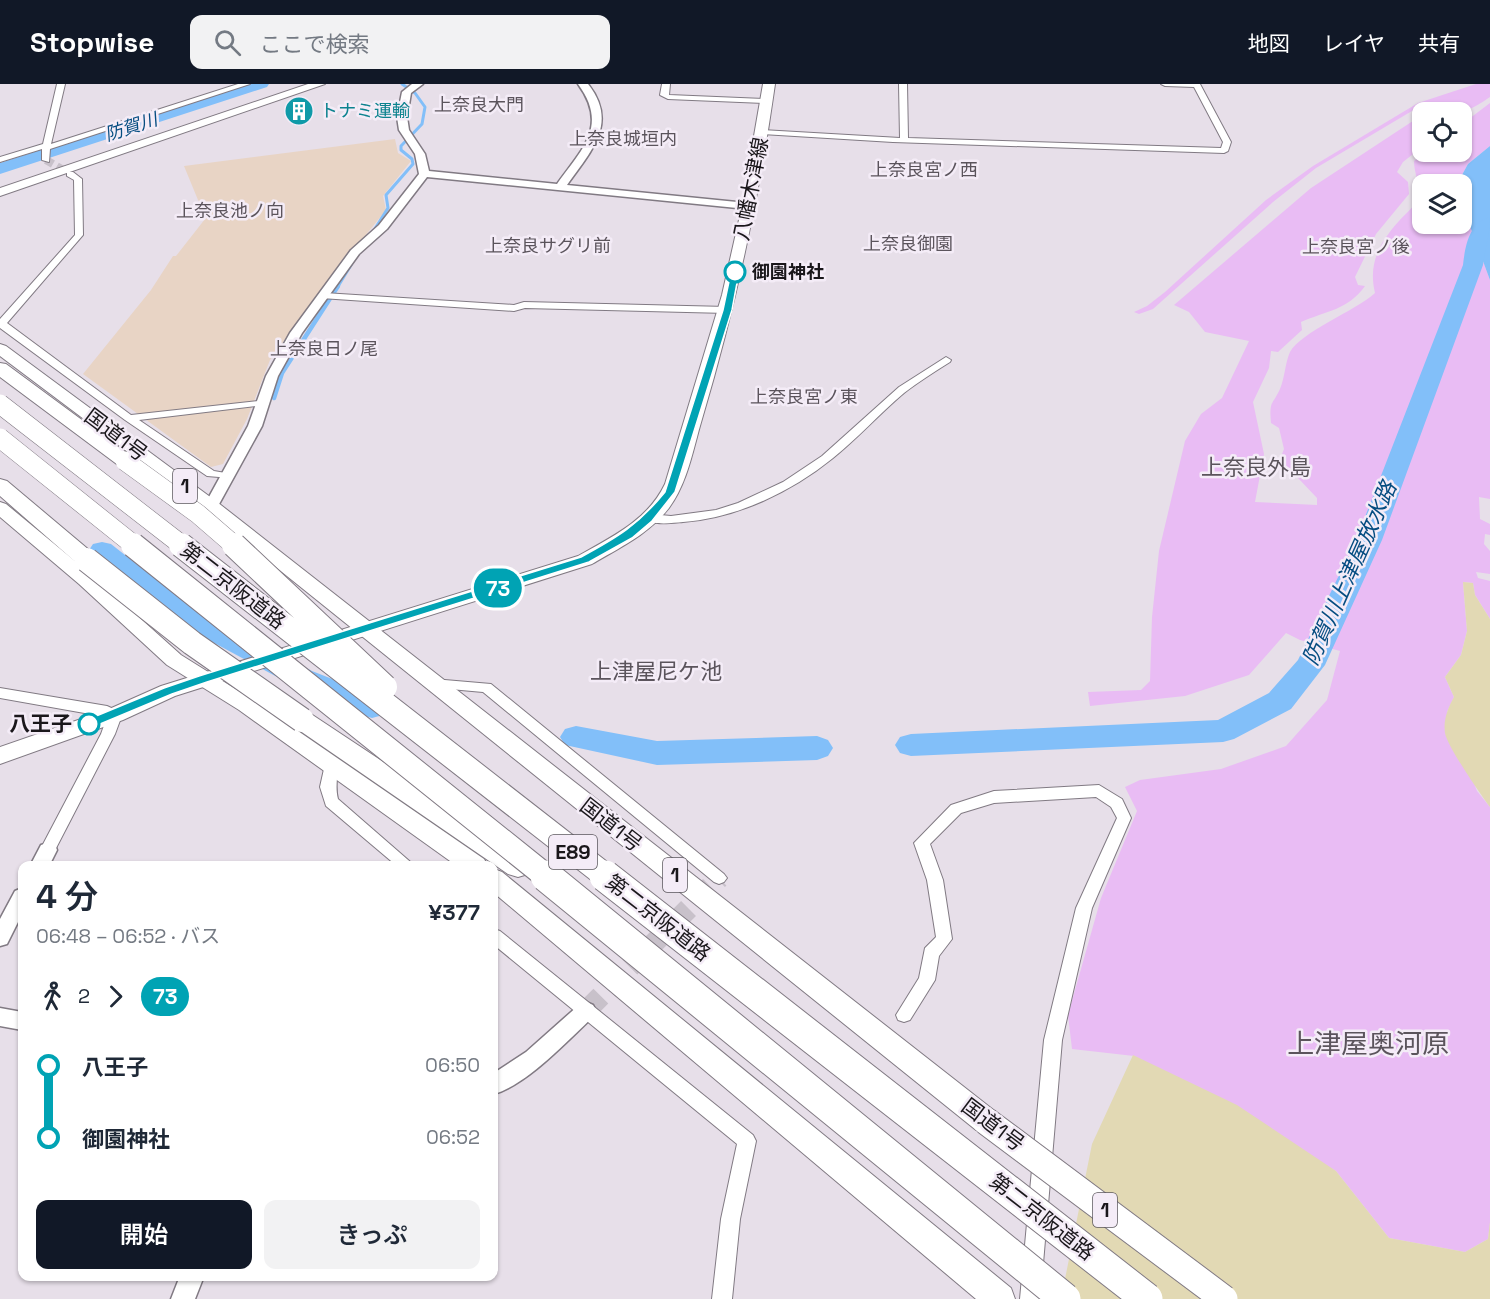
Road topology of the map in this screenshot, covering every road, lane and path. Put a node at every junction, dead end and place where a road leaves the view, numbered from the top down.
1 (62, 84) edge
2 (246, 84) edge
3 (297, 84) edge
4 (319, 84) edge
5 (418, 84) edge
6 (584, 84) edge
7 (666, 84) edge
8 (769, 84) edge
9 (903, 84) edge
10 (1165, 84) edge
11 (1196, 84) edge
12 (767, 102) junction
13 (762, 132) junction
14 (904, 140) junction
15 (47, 147) junction
16 (0, 160) edge
17 (46, 160) dead end
18 (70, 174) tunnel mouth
19 (424, 174) junction
20 (0, 183) edge
21 (561, 186) junction
22 (0, 192) edge
23 (747, 206) junction
24 (324, 296) junction
25 (728, 310) junction
26 (2, 327) edge
27 (0, 349) edge
28 (946, 360) dead end
29 (0, 368) edge
30 (264, 402) junction
31 (0, 404) edge
32 (129, 418) junction
33 (0, 438) edge
34 (227, 476) junction
35 (0, 485) edge
36 (211, 506) junction
37 (0, 508) edge
38 (648, 518) junction
39 (364, 630) junction
40 (213, 676) junction
41 (433, 684) junction
42 (0, 693) edge
43 (115, 715) junction
44 (0, 756) edge
45 (331, 764) junction
46 (43, 858) edge
47 (402, 861) edge
48 (469, 861) edge
49 (719, 878) dead end
50 (498, 882) edge
51 (18, 904) edge
52 (652, 914) junction
53 (595, 918) junction
54 (0, 938) edge
55 (498, 939) edge
56 (586, 1011) junction
57 (904, 1015) dead end
58 (0, 1017) edge
59 (18, 1020) edge
60 (498, 1081) edge
61 (190, 1281) edge
62 (183, 1299) edge
63 (722, 1299) edge
64 (1000, 1299) edge
65 (1030, 1299) edge
66 (1065, 1299) edge
67 (1147, 1299) edge
68 (1224, 1299) edge

1 - 15 street
2 - 15 street
3 - 20 main road
4 - 22 main road
5 - 19 street
6 - 21 street
7 - 12 street
8 - 12 main road, 八幡木津線
9 - 14 street
10 - 11 street
11 - 14 street
12 - 13 main road, 八幡木津線
13 - 14 street
13 - 23 main road, 八幡木津線
15 - 16 street
15 - 17 street
18 - 26 street
19 - 21 street
19 - 24 street
21 - 23 street
23 - 25 main road, 八幡木津線
24 - 25 street
24 - 30 street
25 - 38 main road, 八幡木津線
26 - 32 street
27 - 36 main road, 国道1号 / 1
28 - 38 street
29 - 52 highway, bridge
30 - 32 street
30 - 34 street
31 - 52 highway, 第二京阪道路 / E89, bridge
32 - 34 street
33 - 53 highway, 第二京阪道路 / E89, bridge
34 - 36 street
35 - 53 highway, bridge
36 - 39 main road, 国道1号 / 1
37 - 40 main road
38 - 39 main road, 八幡木津線
39 - 40 main road, 八幡木津線, bridge
39 - 41 main road, 国道1号 / 1
40 - 43 main road, 八幡木津線
40 - 45 main road
41 - 49 street
41 - 68 main road, 国道1号 / 1, bridge
42 - 43 street
43 - 44 main road, 八幡木津線
43 - 46 street
45 - 47 street
45 - 48 main road
50 - 64 main road
51 - 54 street
52 - 67 highway, 第二京阪道路 / E89, bridge
53 - 66 highway, 第二京阪道路 / E89, bridge
55 - 56 street
56 - 60 street
56 - 63 street
57 - 65 street
58 - 59 street
61 - 62 street

